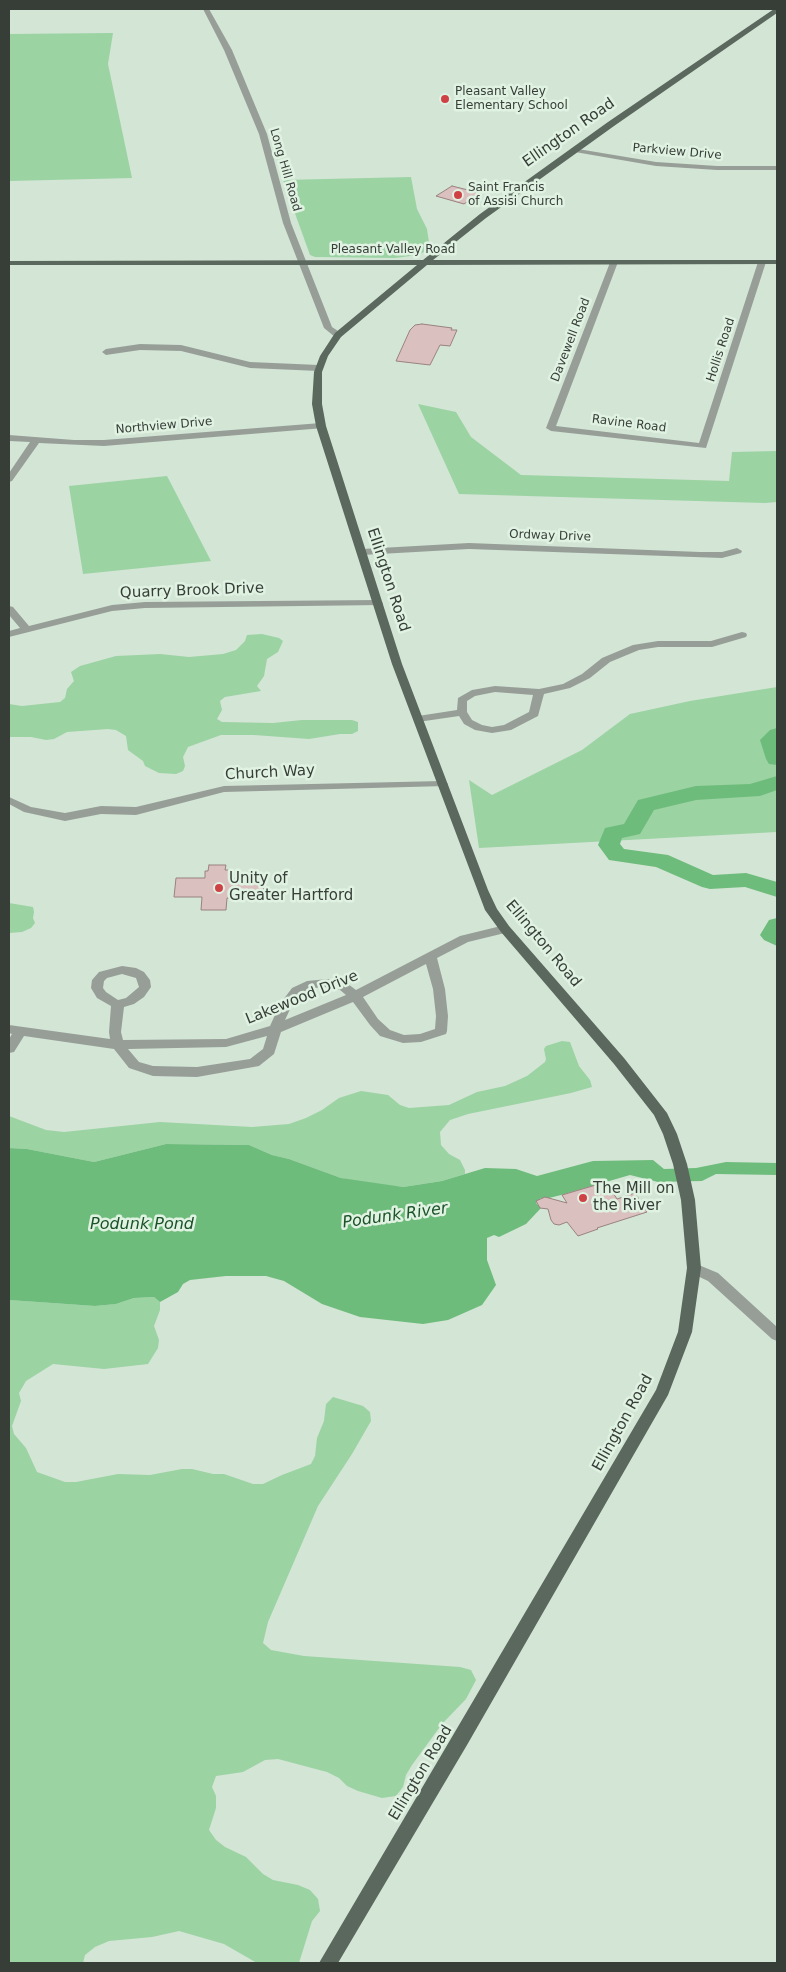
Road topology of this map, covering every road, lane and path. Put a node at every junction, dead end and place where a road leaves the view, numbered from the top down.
1 (206, 9) edge
2 (777, 10) edge
3 (575, 150) junction
4 (777, 168) edge
5 (304, 262) junction
6 (425, 262) junction
7 (614, 262) junction
8 (762, 262) junction
9 (777, 262) edge
10 (9, 264) edge
11 (338, 335) junction
12 (106, 352) dead end
13 (319, 368) junction
14 (321, 426) junction
15 (551, 428) joint
16 (9, 438) edge
17 (36, 441) junction
18 (703, 446) joint
19 (9, 479) edge
20 (736, 551) dead end
21 (362, 552) junction
22 (378, 603) junction
23 (9, 609) edge
24 (26, 629) junction
25 (9, 634) edge
26 (742, 635) dead end
27 (539, 692) junction
28 (462, 712) junction
29 (418, 719) junction
30 (442, 784) junction
31 (9, 800) edge
32 (505, 929) junction
33 (430, 957) junction
34 (355, 996) junction
35 (118, 1004) dead end
36 (275, 1029) junction
37 (15, 1030) edge
38 (118, 1044) junction
39 (9, 1049) edge
40 (694, 1268) junction
41 (777, 1335) edge
42 (328, 1963) edge

1 - 5 street, Long Hill Road
2 - 3 main road, Ellington Road
3 - 4 street, Parkview Drive
3 - 6 main road, Ellington Road
5 - 6 main road, Pleasant Valley Road
5 - 10 main road, Pleasant Valley Road
5 - 11 street, Long Hill Road
6 - 7 main road, Pleasant Valley Road
6 - 11 main road, Ellington Road
7 - 8 main road, Pleasant Valley Road
7 - 15 street, Davewell Road
8 - 9 main road, Pleasant Valley Road
8 - 18 street, Hollis Road
11 - 13 main road, Ellington Road
12 - 13 street
13 - 14 main road, Ellington Road
14 - 17 street, Northview Drive
14 - 21 main road, Ellington Road
15 - 18 street, Ravine Road
16 - 17 street, Northview Drive
17 - 19 street
20 - 21 street, Ordway Drive
21 - 22 main road, Ellington Road
22 - 24 street, Quarry Brook Drive
22 - 29 main road, Ellington Road
23 - 24 street
24 - 25 street, Quarry Brook Drive
26 - 27 street
27 - 28 street
27 - 28 street
28 - 29 street
29 - 30 main road, Ellington Road
30 - 31 street, Church Way
30 - 32 main road, Ellington Road
32 - 33 street, Lakewood Drive
32 - 40 main road, Ellington Road
33 - 34 street, Lakewood Drive
33 - 34 street
34 - 36 street, Lakewood Drive
34 - 36 street
35 - 38 street
36 - 38 street, Lakewood Drive
36 - 38 street
37 - 38 street, Lakewood Drive
37 - 39 street
40 - 41 street
40 - 42 main road, Ellington Road

